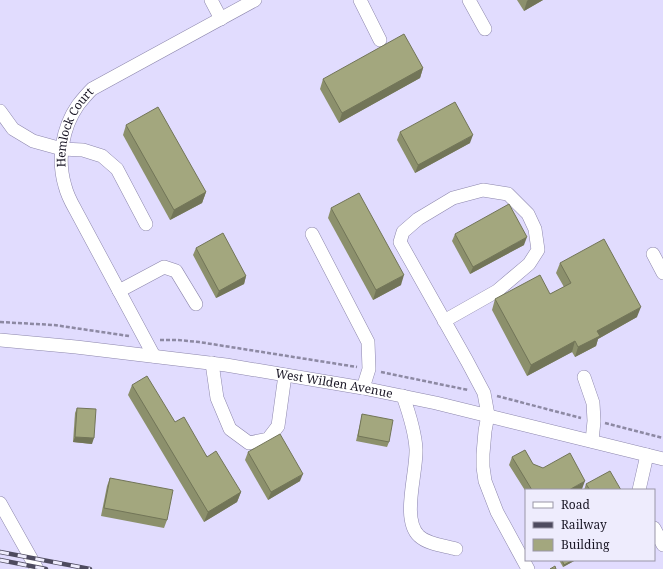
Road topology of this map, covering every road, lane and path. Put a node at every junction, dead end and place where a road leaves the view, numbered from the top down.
1 (211, 0) edge
2 (255, 0) edge
3 (360, 0) edge
4 (469, 0) edge
5 (221, 19) junction
6 (485, 29) dead end
7 (380, 40) dead end
8 (0, 111) edge
9 (62, 149) junction
10 (146, 224) dead end
11 (312, 234) dead end
12 (653, 254) dead end
13 (663, 273) edge
14 (119, 291) junction
15 (196, 304) dead end
16 (444, 321) junction
17 (0, 340) edge
18 (154, 356) junction
19 (212, 363) junction
20 (285, 375) junction
21 (584, 377) dead end
22 (363, 388) junction
23 (403, 396) junction
24 (488, 416) junction
25 (592, 441) junction
26 (647, 455) junction
27 (663, 459) edge
28 (639, 489) edge
29 (0, 503) edge
30 (655, 530) edge
31 (663, 545) edge
32 (456, 549) dead end
33 (37, 569) edge
34 (528, 569) edge

1 - 5 street
2 - 5 street, Hemlock Court
3 - 7 street
4 - 6 street
5 - 9 street, Hemlock Court
8 - 9 street
9 - 10 street
9 - 14 street, Hemlock Court
11 - 22 street
12 - 13 street
14 - 15 street
14 - 18 street, Hemlock Court
16 - 16 street
16 - 24 street
17 - 18 street, West Wilden Avenue
18 - 19 street, West Wilden Avenue
19 - 20 street, West Wilden Avenue
19 - 20 street
20 - 22 street, West Wilden Avenue
21 - 25 street
22 - 23 street, West Wilden Avenue
23 - 24 street, West Wilden Avenue
23 - 32 street
24 - 25 street, West Wilden Avenue
24 - 34 street
25 - 26 street, West Wilden Avenue
26 - 27 street, West Wilden Avenue
26 - 28 street
29 - 33 street
30 - 31 street

